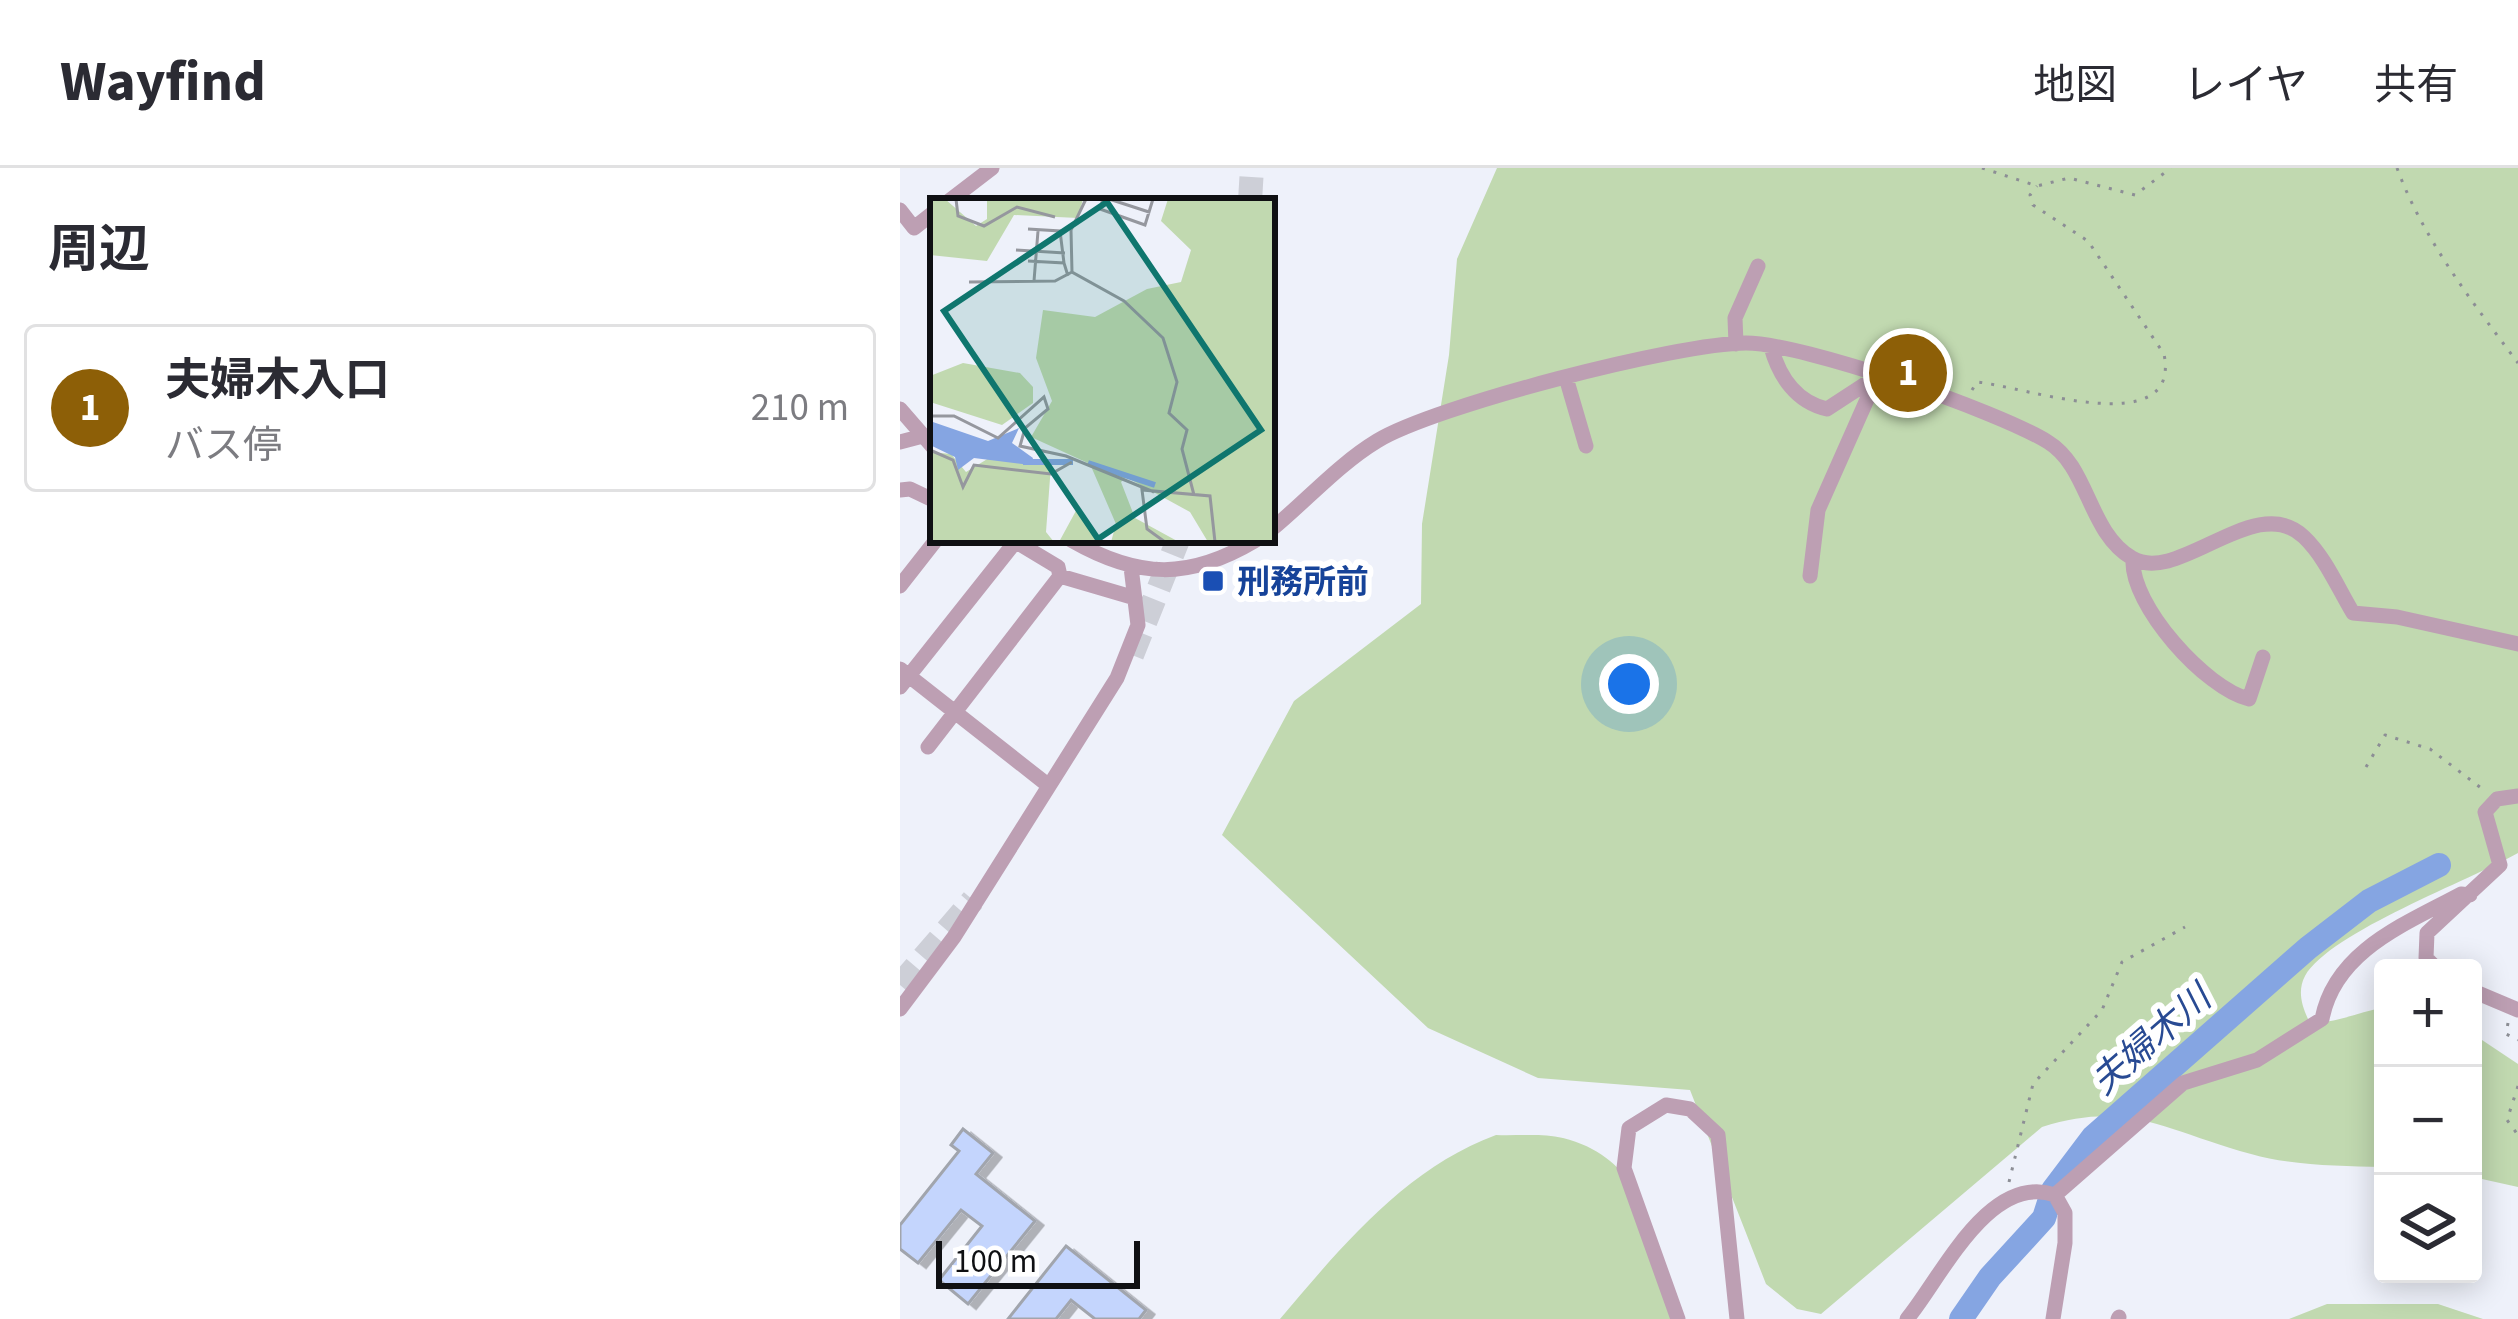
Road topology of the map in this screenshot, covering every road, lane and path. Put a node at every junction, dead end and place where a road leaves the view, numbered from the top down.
1 (992, 168) edge
2 (1982, 168) edge
3 (2171, 168) edge
4 (2397, 168) edge
5 (2037, 186) junction
6 (953, 198) edge
7 (900, 210) edge
8 (930, 215) edge
9 (1758, 266) dead end
10 (1736, 344) junction
11 (1771, 347) junction
12 (2518, 363) edge
13 (1876, 377) junction
14 (1567, 381) junction
15 (1963, 405) junction
16 (900, 409) edge
17 (900, 442) edge
18 (926, 442) edge
19 (1586, 446) dead end
20 (900, 490) edge
21 (930, 499) edge
22 (1275, 526) edge
23 (934, 543) edge
24 (1012, 543) edge
25 (1017, 543) edge
26 (1078, 543) edge
27 (1251, 543) edge
28 (2134, 559) junction
29 (1131, 567) junction
30 (1060, 576) junction
31 (1810, 576) dead end
32 (900, 586) edge
33 (1135, 598) junction
34 (2518, 644) edge
35 (2263, 658) dead end
36 (903, 678) edge
37 (954, 714) junction
38 (928, 747) dead end
39 (2366, 767) dead end
40 (1049, 786) junction
41 (2518, 796) edge
42 (2497, 799) junction
43 (2470, 895) junction
44 (2185, 927) dead end
45 (2427, 959) edge
46 (2482, 995) edge
47 (900, 1009) edge
48 (2514, 1009) edge
49 (2518, 1040) edge
50 (2518, 1086) edge
51 (2518, 1135) edge
52 (2055, 1195) junction
53 (2004, 1201) junction
54 (1678, 1319) edge
55 (1737, 1319) edge
56 (1907, 1319) edge
57 (2053, 1319) edge

1 - 6 street
2 - 5 path
3 - 5 path
4 - 12 path
5 - 15 path
7 - 8 street
9 - 10 street
10 - 11 street
10 - 14 street
11 - 13 street
11 - 13 street
13 - 15 street
13 - 31 street
14 - 19 street
14 - 22 street
15 - 28 street
16 - 18 street
17 - 18 street
20 - 21 street
23 - 32 street
24 - 36 street
25 - 30 street
26 - 29 street
27 - 29 street
28 - 34 street
28 - 35 street
29 - 33 street
30 - 33 street
30 - 37 street
33 - 40 street
36 - 37 street
37 - 38 street
37 - 40 street
39 - 42 path
40 - 47 street
41 - 42 street
42 - 43 street
43 - 45 street
43 - 52 street
44 - 53 path
46 - 48 street
48 - 49 path
50 - 51 path
52 - 53 street
52 - 57 street
53 - 56 street
54 - 55 street

